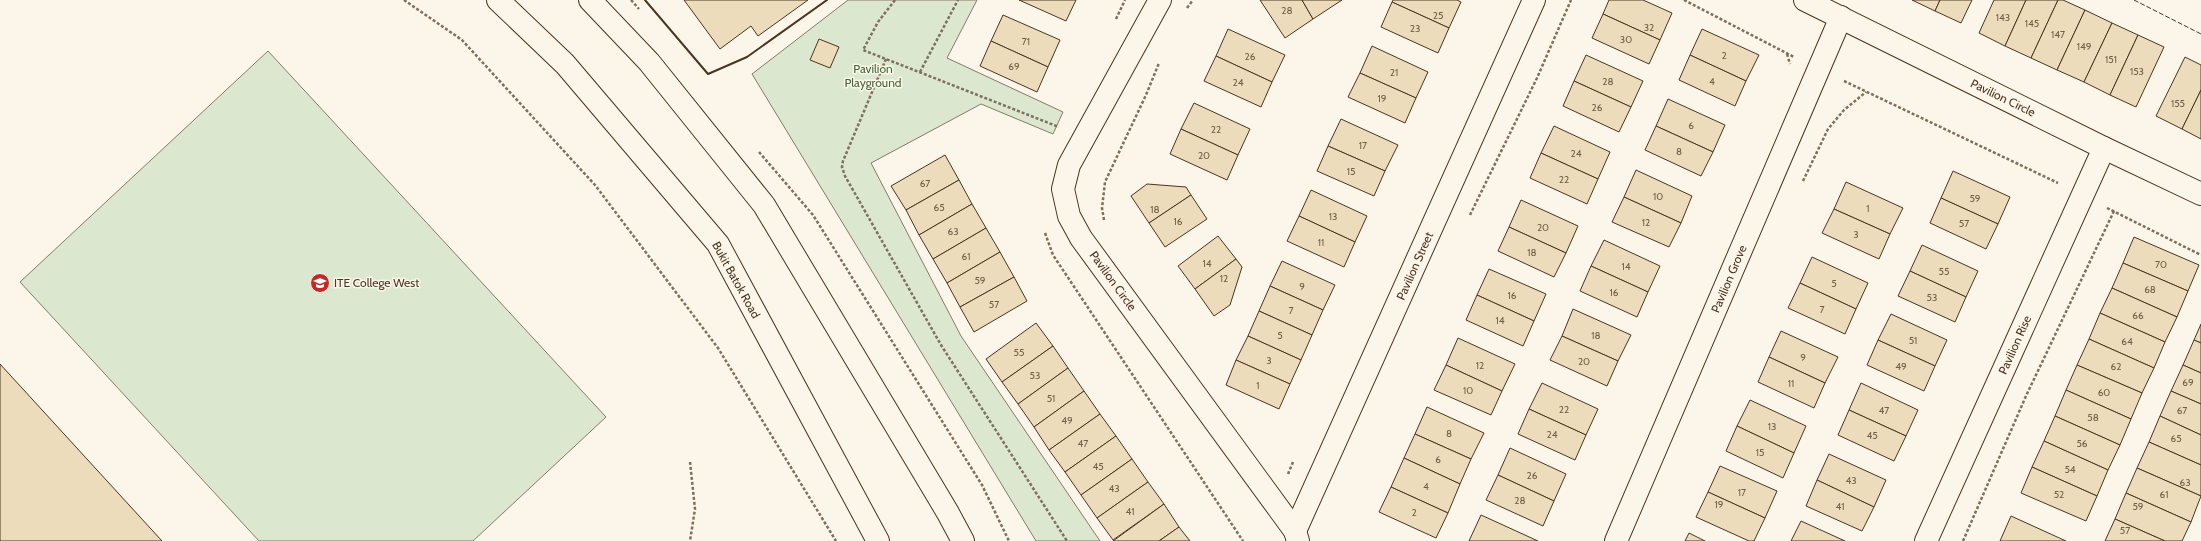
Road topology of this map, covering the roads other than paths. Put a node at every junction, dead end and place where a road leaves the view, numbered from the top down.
1 (590, 0) edge
2 (1160, 0) edge
3 (1534, 0) edge
4 (1805, 0) edge
5 (502, 2) edge
6 (1841, 18) junction
7 (2104, 148) junction
8 (2201, 194) edge
9 (1296, 536) edge
10 (878, 541) edge
11 (963, 541) edge
12 (1616, 541) edge
13 (1926, 541) edge

1 - 11 street
2 - 9 street, Pavilion Circle
3 - 9 street, Pavilion Street
4 - 6 street, Pavilion Circle
5 - 10 street, Bukit Batok Road
6 - 7 street, Pavilion Circle
6 - 12 street, Pavilion Grove
7 - 8 street, Pavilion Circle
7 - 13 street, Pavilion Rise

